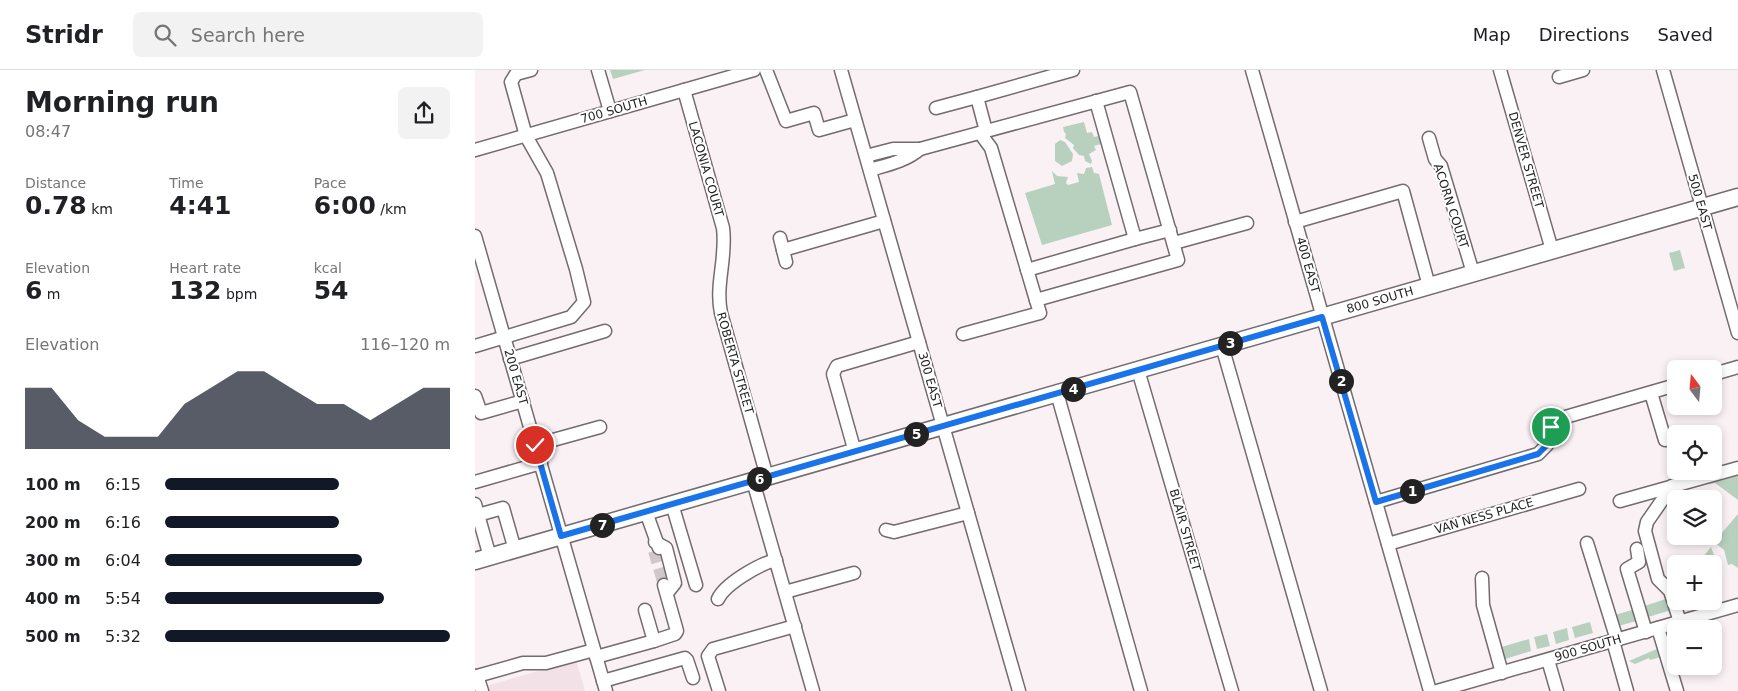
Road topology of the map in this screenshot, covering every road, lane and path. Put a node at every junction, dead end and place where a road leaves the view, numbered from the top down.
1 (531, 70) edge
2 (598, 70) edge
3 (754, 70) edge
4 (766, 70) edge
5 (841, 70) edge
6 (1073, 70) edge
7 (1252, 70) edge
8 (1501, 70) edge
9 (1583, 70) edge
10 (1663, 70) edge
11 (1559, 77) dead end
12 (684, 90) junction
13 (977, 97) junction
14 (1096, 101) junction
15 (936, 108) dead end
16 (609, 111) junction
17 (855, 120) junction
18 (983, 132) junction
19 (526, 136) junction
20 (1429, 138) dead end
21 (920, 149) junction
22 (475, 150) edge
23 (866, 156) junction
24 (870, 170) junction
25 (1738, 197) edge
26 (1702, 207) junction
27 (884, 221) junction
28 (1295, 222) junction
29 (1247, 223) dead end
30 (1170, 230) junction
31 (475, 236) edge
32 (1135, 239) junction
33 (1174, 243) junction
34 (725, 248) joint
35 (783, 250) dead end
36 (1552, 250) junction
37 (1027, 270) junction
38 (1473, 274) junction
39 (1429, 286) junction
40 (1036, 300) junction
41 (1322, 317) junction
42 (605, 331) dead end
43 (1738, 333) edge
44 (963, 334) dead end
45 (505, 338) junction
46 (919, 342) junction
47 (475, 346) edge
48 (1222, 346) junction
49 (511, 359) junction
50 (1738, 366) edge
51 (1139, 370) junction
52 (1723, 371) edge
53 (1667, 388) edge
54 (1057, 393) junction
55 (1651, 393) junction
56 (475, 396) edge
57 (523, 401) junction
58 (944, 426) junction
59 (600, 427) dead end
60 (1665, 440) dead end
61 (535, 445) junction
62 (855, 452) junction
63 (541, 463) junction
64 (1738, 468) edge
65 (760, 479) junction
66 (475, 482) edge
67 (1672, 486) junction
68 (1579, 488) dead end
69 (1620, 501) dead end
70 (1376, 502) junction
71 (672, 504) junction
72 (476, 510) edge
73 (646, 512) junction
74 (968, 513) junction
75 (886, 530) dead end
76 (561, 536) junction
77 (1587, 543) dead end
78 (1388, 544) junction
79 (1637, 549) dead end
80 (515, 550) junction
81 (482, 559) edge
82 (776, 560) junction
83 (854, 573) dead end
84 (1482, 578) dead end
85 (696, 585) dead end
86 (785, 592) junction
87 (718, 600) dead end
88 (1738, 605) edge
89 (645, 610) dead end
90 (1679, 620) edge
91 (1687, 620) edge
92 (795, 626) junction
93 (1667, 626) edge
94 (1652, 630) junction
95 (654, 641) junction
96 (1615, 641) junction
97 (595, 654) junction
98 (1548, 660) junction
99 (1502, 673) junction
100 (476, 676) edge
101 (693, 678) dead end
102 (605, 686) edge
103 (482, 691) edge
104 (719, 691) edge
105 (813, 691) edge
106 (1019, 691) edge
107 (1141, 691) edge
108 (1232, 691) edge
109 (1321, 691) edge
110 (1430, 691) edge
111 (1437, 691) edge
112 (1557, 691) edge
113 (1627, 691) edge
114 (1677, 691) edge

1 - 19 street
2 - 16 street
3 - 12 street, 700 SOUTH
4 - 17 street
5 - 17 street, 300 EAST
6 - 13 street
7 - 28 street, 400 EAST
8 - 36 street, DENVER STREET
9 - 11 street
10 - 26 street, 500 EAST
12 - 16 street, 700 SOUTH
12 - 34 street, LACONIA COURT
13 - 15 street
13 - 18 street
14 - 18 street
14 - 30 street
14 - 32 street
16 - 19 street, 700 SOUTH
17 - 23 street, 300 EAST
18 - 21 street
18 - 37 street
19 - 22 street, 700 SOUTH
19 - 45 street
20 - 38 street, ACORN COURT
21 - 23 street
21 - 24 street
23 - 24 street, 300 EAST
24 - 27 street, 300 EAST
25 - 26 main road, 800 SOUTH
26 - 36 main road, 800 SOUTH
26 - 43 street, 500 EAST
27 - 35 street
27 - 46 street, 300 EAST
28 - 39 street
28 - 41 street, 400 EAST
29 - 33 street
30 - 32 street
30 - 33 street
31 - 45 street, 200 EAST
32 - 37 street
33 - 40 street
34 - 65 street, ROBERTA STREET
36 - 38 main road, 800 SOUTH
37 - 40 street
38 - 39 main road, 800 SOUTH
39 - 41 main road, 800 SOUTH
40 - 44 street
41 - 48 main road, 800 SOUTH
41 - 70 street, 400 EAST
42 - 49 street
45 - 47 street
45 - 49 street, 200 EAST
46 - 58 street, 300 EAST
46 - 62 street
48 - 51 main road, 800 SOUTH
48 - 109 street
49 - 57 street, 200 EAST
50 - 52 street
51 - 54 main road, 800 SOUTH
51 - 108 street, BLAIR STREET
53 - 55 street
54 - 58 main road, 800 SOUTH
54 - 107 street
55 - 60 street
55 - 70 street
56 - 57 street
57 - 61 street, 200 EAST
58 - 62 main road, 800 SOUTH
58 - 74 street, 300 EAST
59 - 61 street
61 - 63 street, 200 EAST
62 - 65 main road, 800 SOUTH
63 - 66 street
63 - 76 street, 200 EAST
64 - 67 street
65 - 71 main road, 800 SOUTH
65 - 82 street, ROBERTA STREET
67 - 69 street
67 - 90 street
68 - 78 street, VAN NESS PLACE
70 - 78 street, 400 EAST
71 - 73 main road, 800 SOUTH
71 - 85 street
72 - 80 street
72 - 81 street
73 - 76 main road, 800 SOUTH
73 - 95 street
74 - 75 street
74 - 106 street, 300 EAST
76 - 80 main road, 800 SOUTH
76 - 97 street, 200 EAST
77 - 96 street
78 - 110 street, 400 EAST
79 - 94 street
80 - 81 main road, 800 SOUTH
82 - 86 street, ROBERTA STREET
82 - 87 street
83 - 86 street
84 - 99 street
86 - 92 street, ROBERTA STREET
88 - 91 street, 900 SOUTH
89 - 95 street
92 - 104 street
92 - 105 street, ROBERTA STREET
93 - 94 street, 900 SOUTH
94 - 96 street, 900 SOUTH
94 - 114 street
95 - 97 street
96 - 98 street, 900 SOUTH
96 - 113 street
97 - 100 street
97 - 102 street, 200 EAST
98 - 99 street, 900 SOUTH
98 - 112 street
99 - 111 street, 900 SOUTH
100 - 103 street
101 - 102 street

